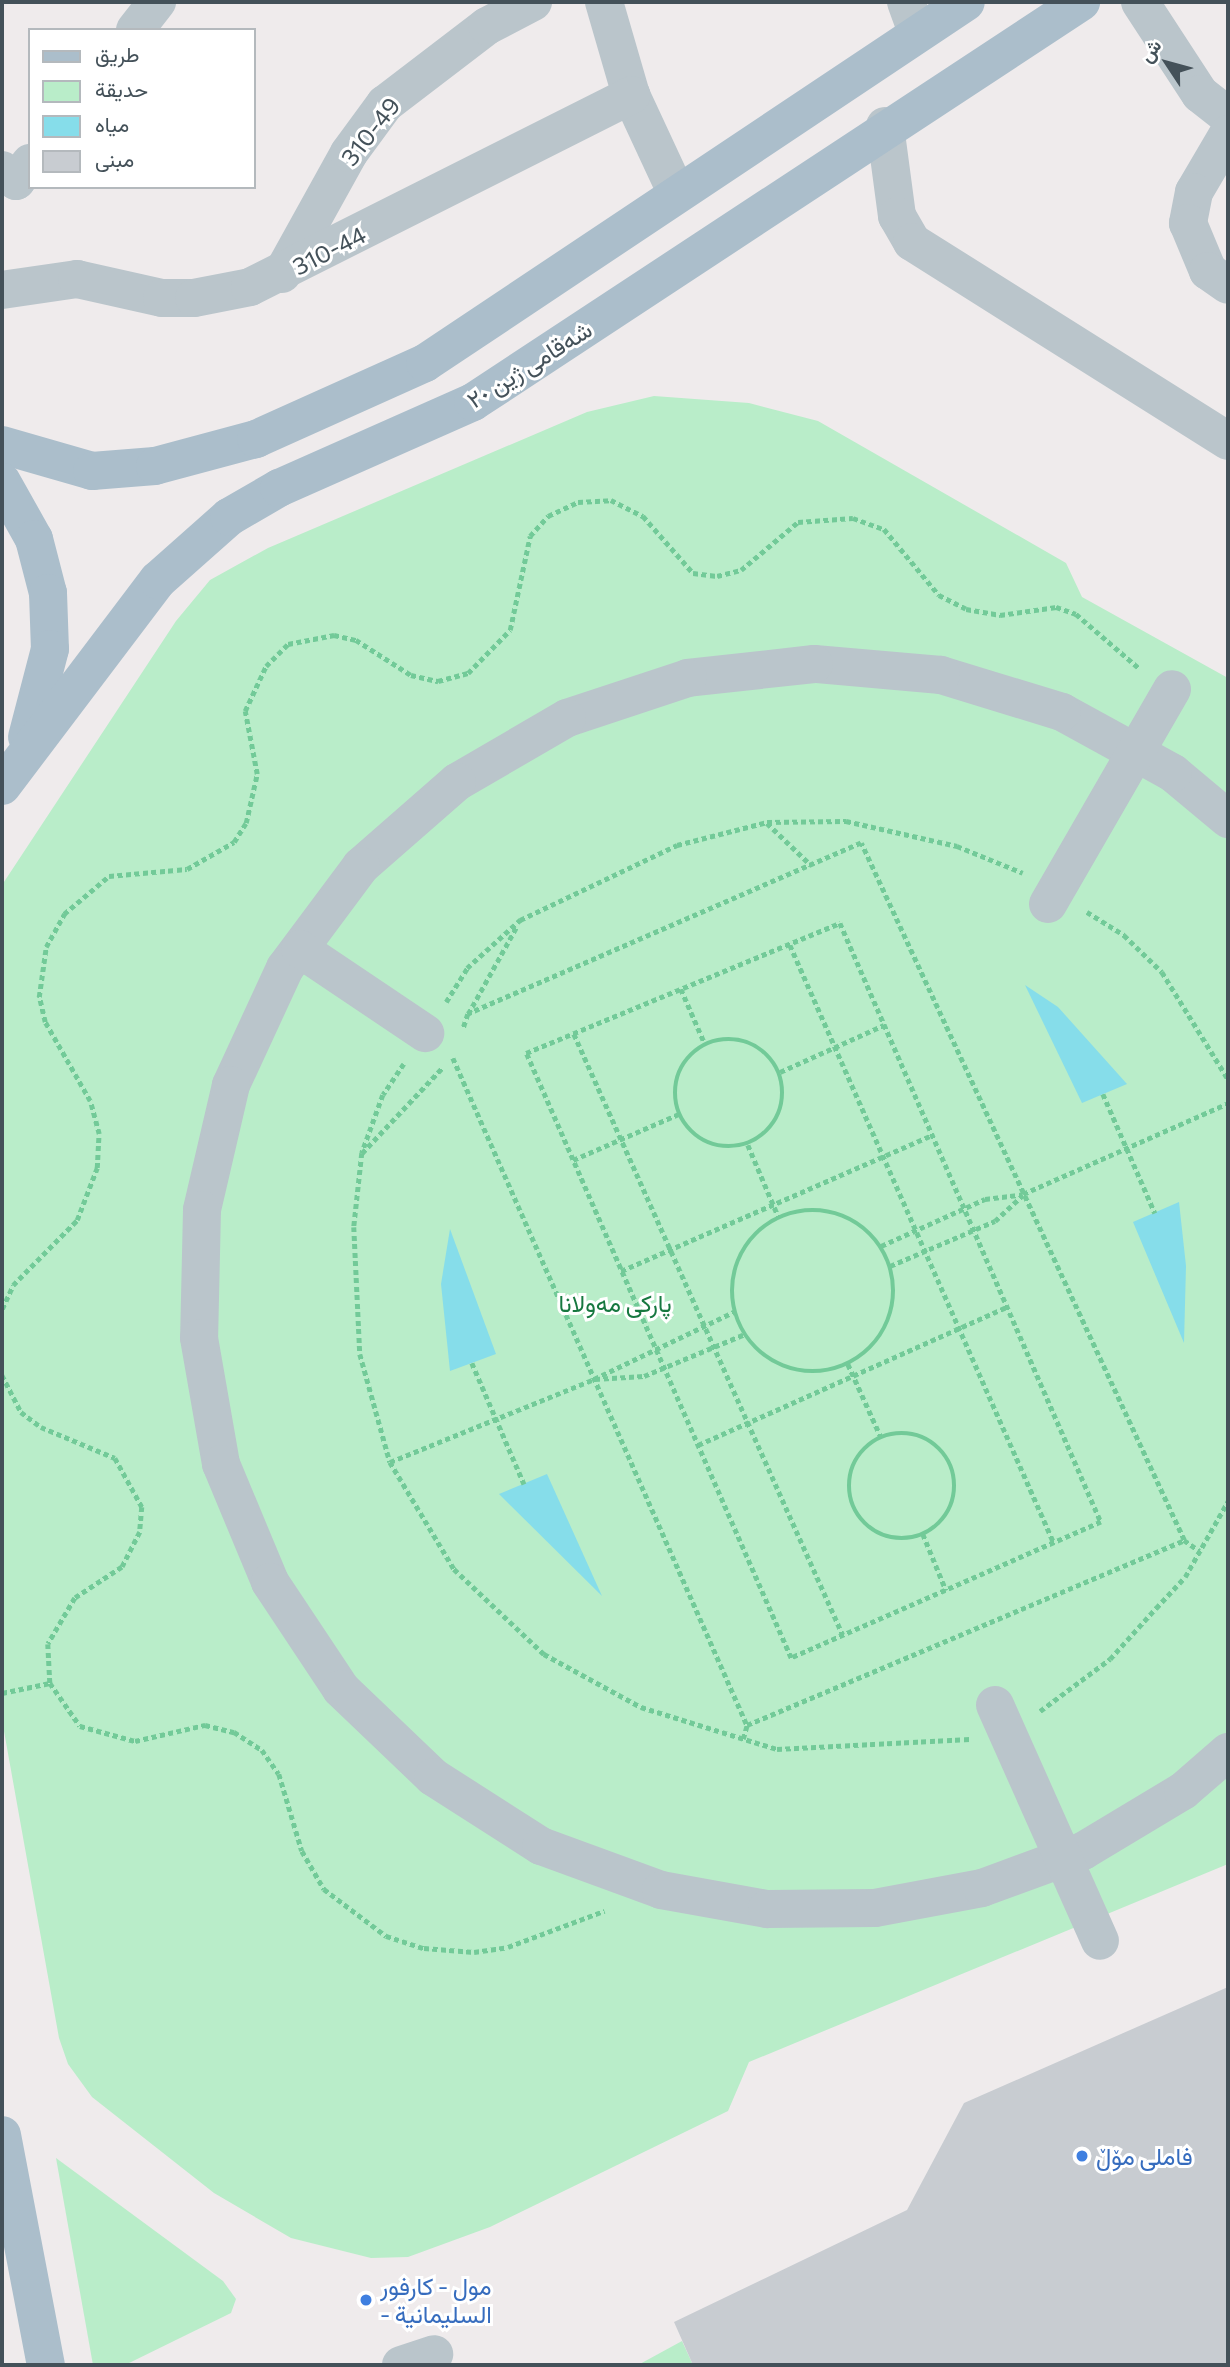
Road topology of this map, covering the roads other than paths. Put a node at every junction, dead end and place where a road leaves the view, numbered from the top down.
1 (157, 2) edge
2 (533, 2) edge
3 (604, 2) edge
4 (966, 2) edge
5 (1082, 2) edge
6 (1140, 2) edge
7 (912, 17) edge
8 (137, 28) edge
9 (631, 95) junction
10 (1228, 116) edge
11 (885, 126) junction
12 (1228, 134) edge
13 (677, 194) junction
14 (282, 274) junction
15 (1228, 285) edge
16 (2, 290) edge
17 (1228, 441) edge
18 (2, 445) edge
19 (2, 482) edge
20 (1172, 689) dead end
21 (1136, 752) junction
22 (7, 776) edge
23 (1228, 819) edge
24 (1051, 898) road end
25 (300, 949) junction
26 (449, 1043) road end
27 (1000, 1718) road end
28 (1228, 1752) edge
29 (1064, 1858) junction
30 (1100, 1941) dead end
31 (2, 2135) edge
32 (46, 2365) edge

1 - 8 street
2 - 14 street, 310-49
3 - 9 street
4 - 7 main road
5 - 11 main road, شەقامی ژین ٢٠
6 - 10 street
7 - 13 main road
9 - 13 street
9 - 14 street, 310-44
11 - 17 street
11 - 22 main road, شەقامی ژین ٢٠
12 - 15 street
13 - 18 main road
14 - 16 street, 310-44
19 - 22 main road
20 - 21 street
21 - 23 street
21 - 24 street
21 - 25 street
25 - 26 street
25 - 29 street
27 - 29 street
28 - 29 street
29 - 30 street
31 - 32 main road

